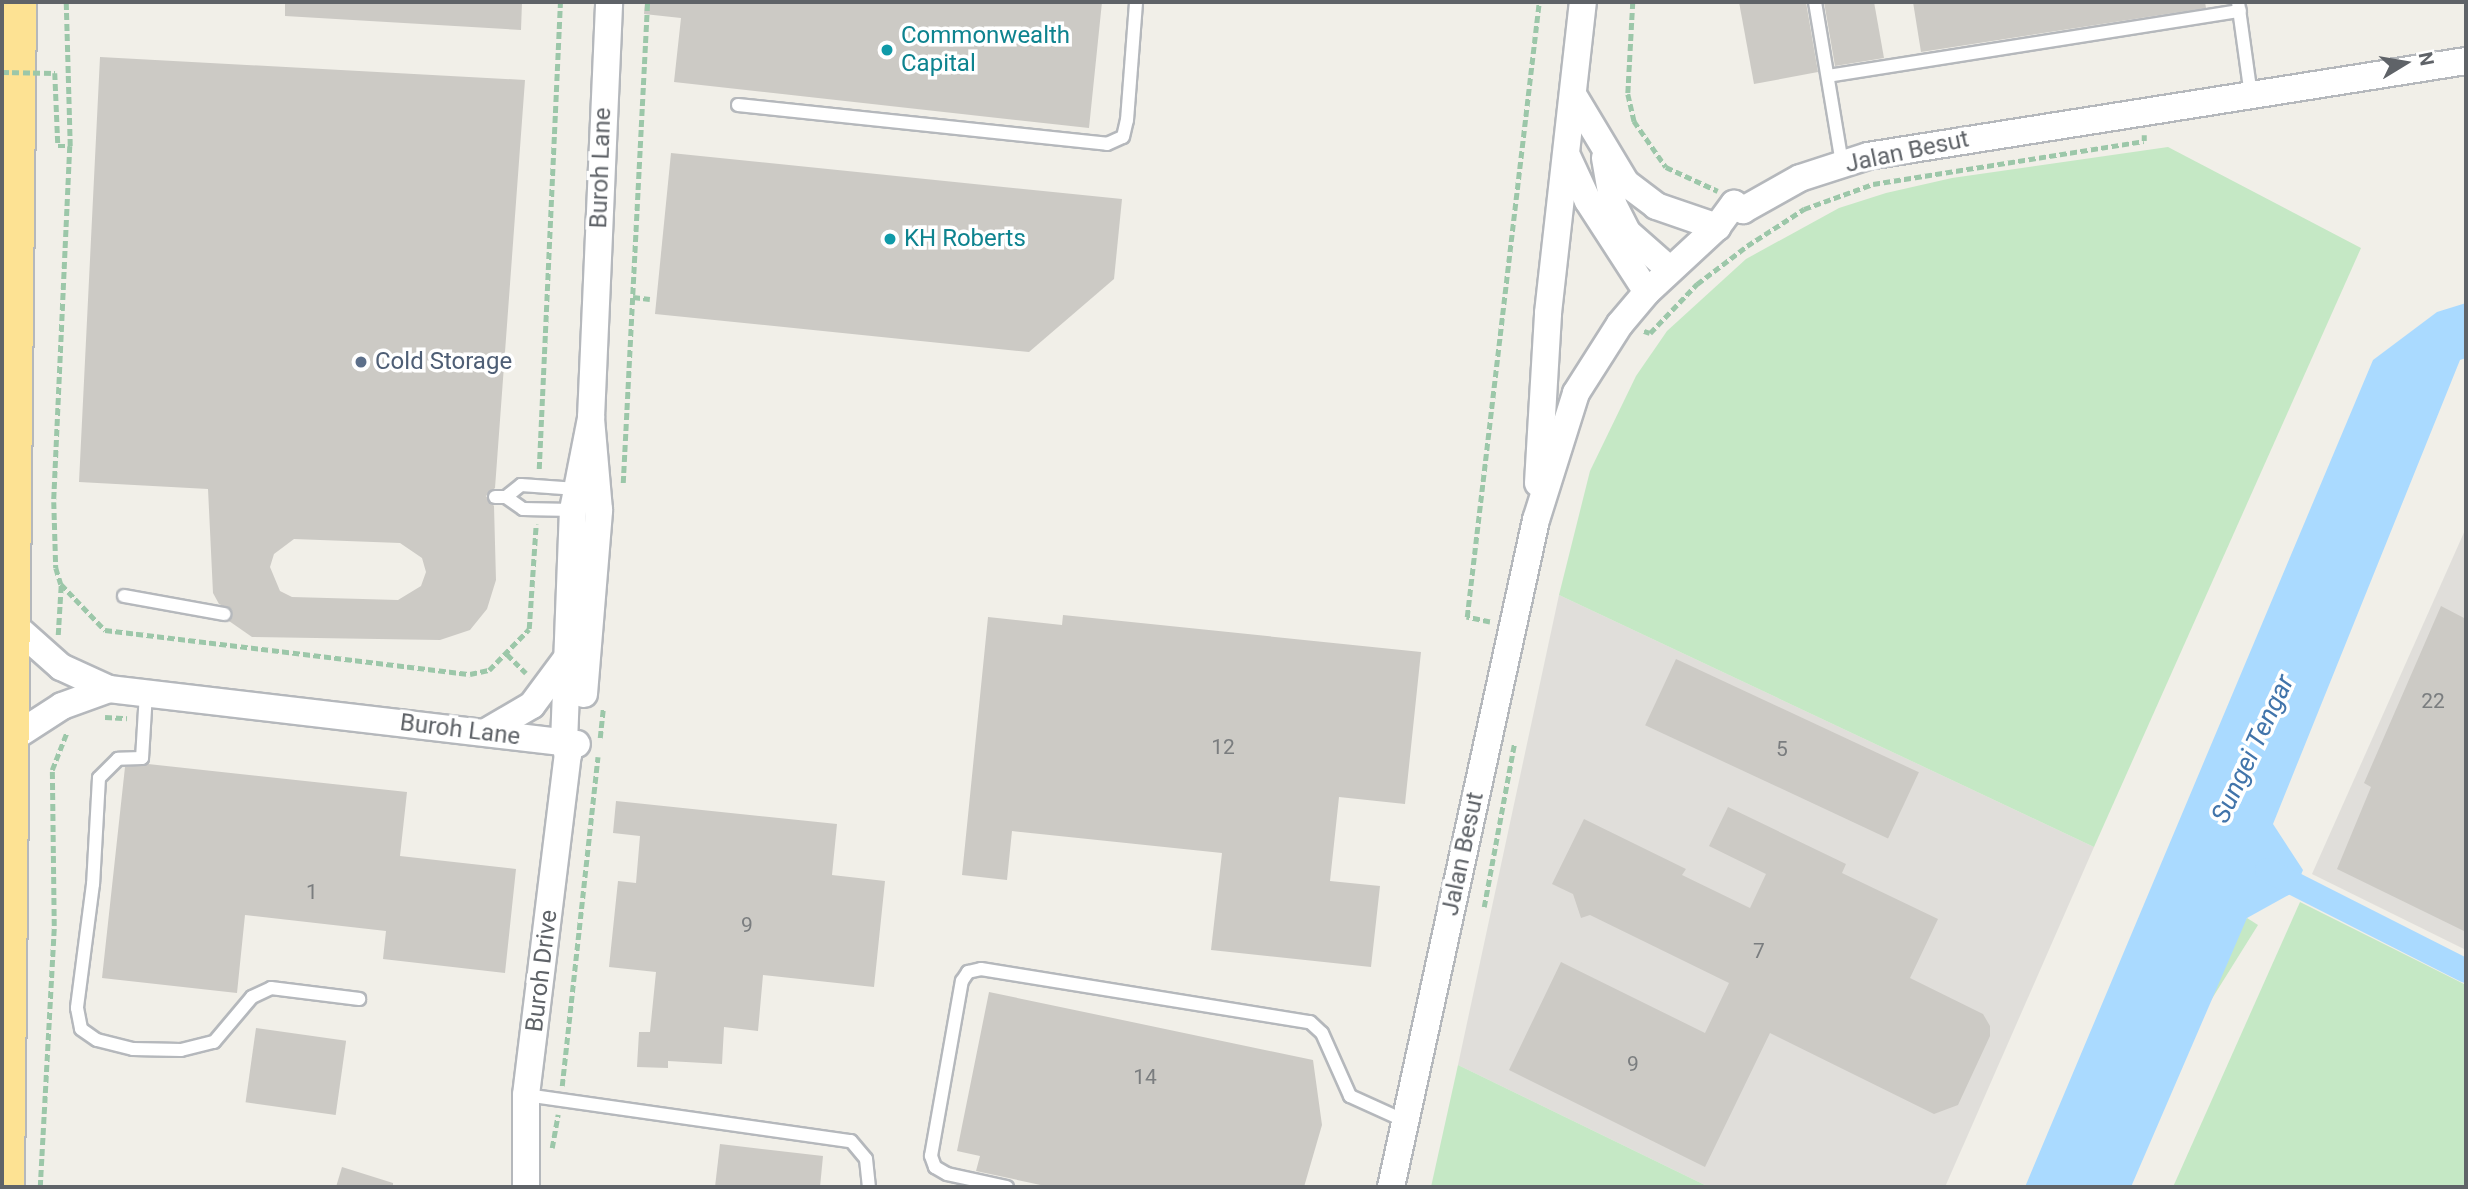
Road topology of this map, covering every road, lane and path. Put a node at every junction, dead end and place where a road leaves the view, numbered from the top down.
1 (17, 2) edge
2 (66, 2) edge
3 (560, 2) edge
4 (609, 2) edge
5 (646, 2) edge
6 (1136, 2) edge
7 (1539, 2) edge
8 (1583, 2) edge
9 (1633, 2) edge
10 (1815, 2) edge
11 (2239, 6) edge
12 (2466, 61) edge
13 (2, 72) edge
14 (1828, 76) junction
15 (2251, 96) junction
16 (1575, 98) junction
17 (738, 105) dead end
18 (2142, 113) junction
19 (70, 146) junction
20 (1604, 153) junction
21 (1568, 157) junction
22 (1842, 164) junction
23 (1734, 204) junction
24 (1717, 227) junction
25 (1669, 269) junction
26 (1647, 292) junction
27 (633, 297) junction
28 (650, 299) dead end
29 (1619, 324) junction
30 (591, 418) junction
31 (538, 486) junction
32 (622, 489) dead end
33 (575, 499) junction
34 (537, 509) junction
35 (1536, 520) junction
36 (124, 596) dead end
37 (224, 614) dead end
38 (8, 620) junction
39 (1513, 627) junction
40 (569, 655) junction
41 (108, 689) junction
42 (146, 693) junction
43 (604, 702) dead end
44 (103, 716) dead end
45 (144, 720) junction
46 (69, 727) dead end
47 (486, 732) junction
48 (8, 741) junction
49 (570, 747) junction
50 (359, 999) dead end
51 (526, 1095) junction
52 (561, 1099) junction
53 (1405, 1121) junction
54 (551, 1153) dead end
55 (5, 1187) edge
56 (40, 1187) edge
57 (526, 1187) edge
58 (869, 1187) edge
59 (1007, 1187) edge
60 (1391, 1187) edge

1 - 38 highway
2 - 19 path
3 - 31 path
4 - 30 street, Buroh Lane
5 - 27 path
6 - 17 lane
7 - 39 path
8 - 16 street, Jalan Besut
9 - 23 path
10 - 14 lane
11 - 14 lane
11 - 15 lane
12 - 15 street, Jalan Besut
13 - 19 path, bridge
14 - 22 lane
15 - 18 street, Jalan Besut
16 - 20 street
16 - 21 street, Jalan Besut
18 - 22 street, Jalan Besut
18 - 29 path
19 - 34 path
20 - 24 street
20 - 25 street
21 - 26 street
21 - 35 street, Jalan Besut
22 - 23 street, Jalan Besut
23 - 24 street, Jalan Besut
24 - 25 street, Jalan Besut
25 - 26 street, Jalan Besut
26 - 29 street, Jalan Besut
27 - 28 path
27 - 32 path
29 - 35 street, Jalan Besut
30 - 33 street
30 - 49 street
31 - 33 lane
31 - 34 lane
33 - 34 lane
33 - 40 street
35 - 39 street, Jalan Besut
36 - 37 lane
38 - 41 street, Buroh Lane
38 - 48 highway
39 - 53 street, Jalan Besut
40 - 47 street
40 - 49 street, Buroh Drive
41 - 42 street, Buroh Lane
41 - 48 street, Buroh Lane
42 - 45 lane
42 - 47 street, Buroh Lane
43 - 52 path
44 - 45 path
45 - 50 lane
46 - 56 path
47 - 49 street, Buroh Lane
48 - 55 highway
49 - 51 street, Buroh Drive
51 - 52 lane
51 - 57 street, Buroh Drive
52 - 54 path
52 - 58 lane
53 - 59 lane
53 - 60 street, Jalan Besut

